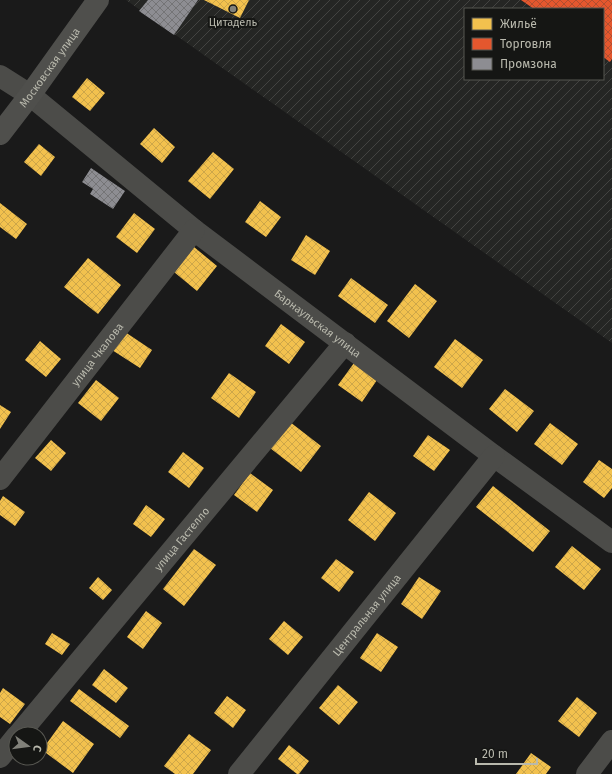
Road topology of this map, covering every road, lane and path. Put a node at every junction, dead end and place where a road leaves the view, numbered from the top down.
1 (98, 0) edge
2 (0, 76) edge
3 (30, 94) junction
4 (0, 134) edge
5 (194, 230) junction
6 (345, 343) junction
7 (494, 456) junction
8 (0, 479) edge
9 (612, 542) edge
10 (26, 726) edge
11 (612, 742) edge
12 (8, 748) edge
13 (0, 757) edge
14 (239, 774) edge
15 (587, 774) edge

1 - 3 main road, Московская улица
2 - 3 street, Барнаульская улица
3 - 4 main road, Московская улица
3 - 5 street, Барнаульская улица
5 - 6 street, Барнаульская улица
5 - 8 street, улица Чкалова
6 - 7 street, Барнаульская улица
6 - 10 street, улица Гастелло
7 - 9 street, Барнаульская улица
7 - 14 street, Центральная улица
11 - 15 street
12 - 13 street

